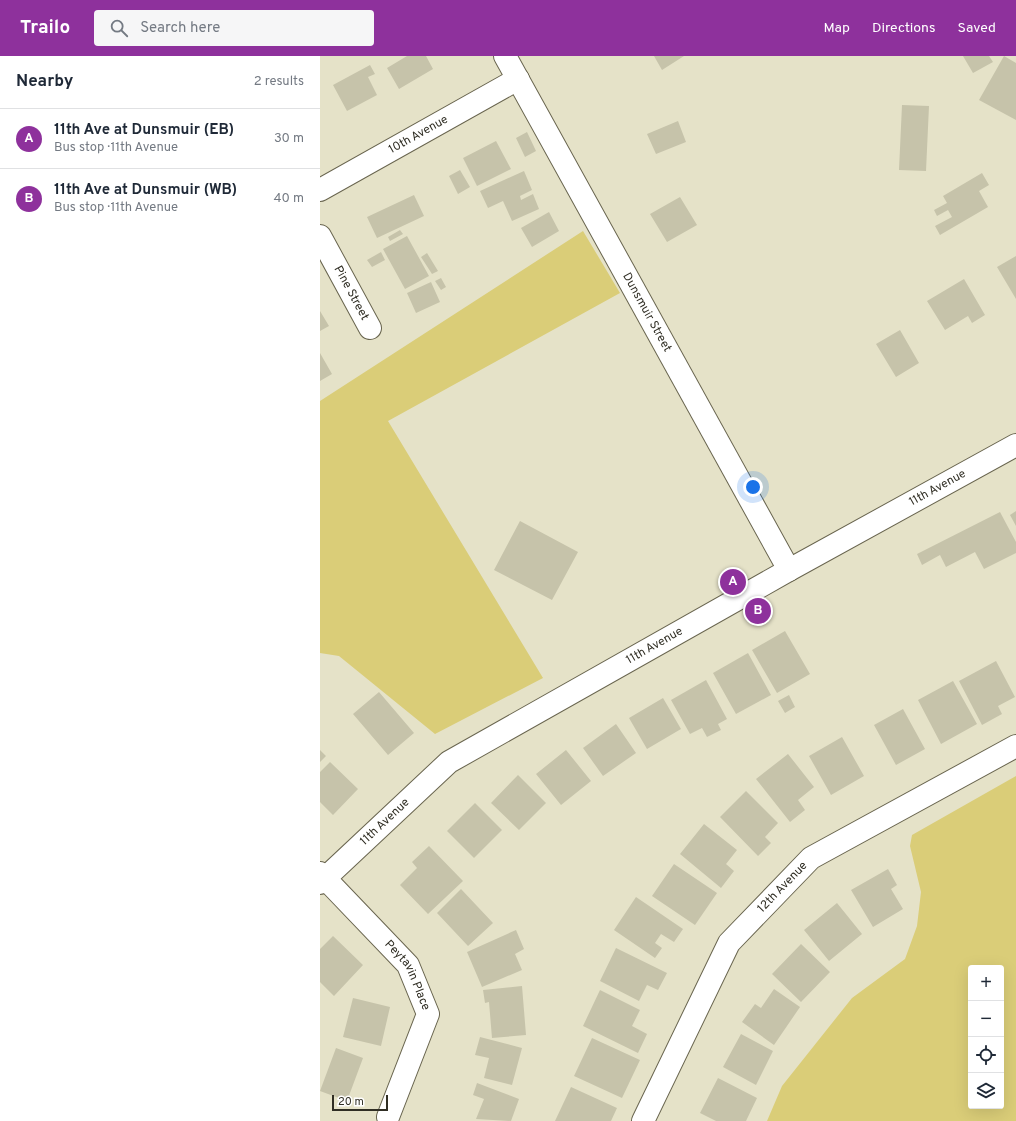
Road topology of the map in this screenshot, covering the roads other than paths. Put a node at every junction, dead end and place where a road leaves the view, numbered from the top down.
1 (505, 56) edge
2 (518, 79) junction
3 (320, 190) edge
4 (320, 236) edge
5 (370, 328) dead end
6 (1016, 445) edge
7 (789, 570) junction
8 (1016, 746) edge
9 (322, 878) edge
10 (388, 1117) dead end
11 (643, 1121) edge

1 - 2 street, Dunsmuir Street
2 - 3 street, 10th Avenue
2 - 7 street, Dunsmuir Street
4 - 5 street, Pine Street
6 - 7 street, 11th Avenue
7 - 9 street, 11th Avenue
8 - 11 street, 12th Avenue
9 - 10 street, Peytavin Place

